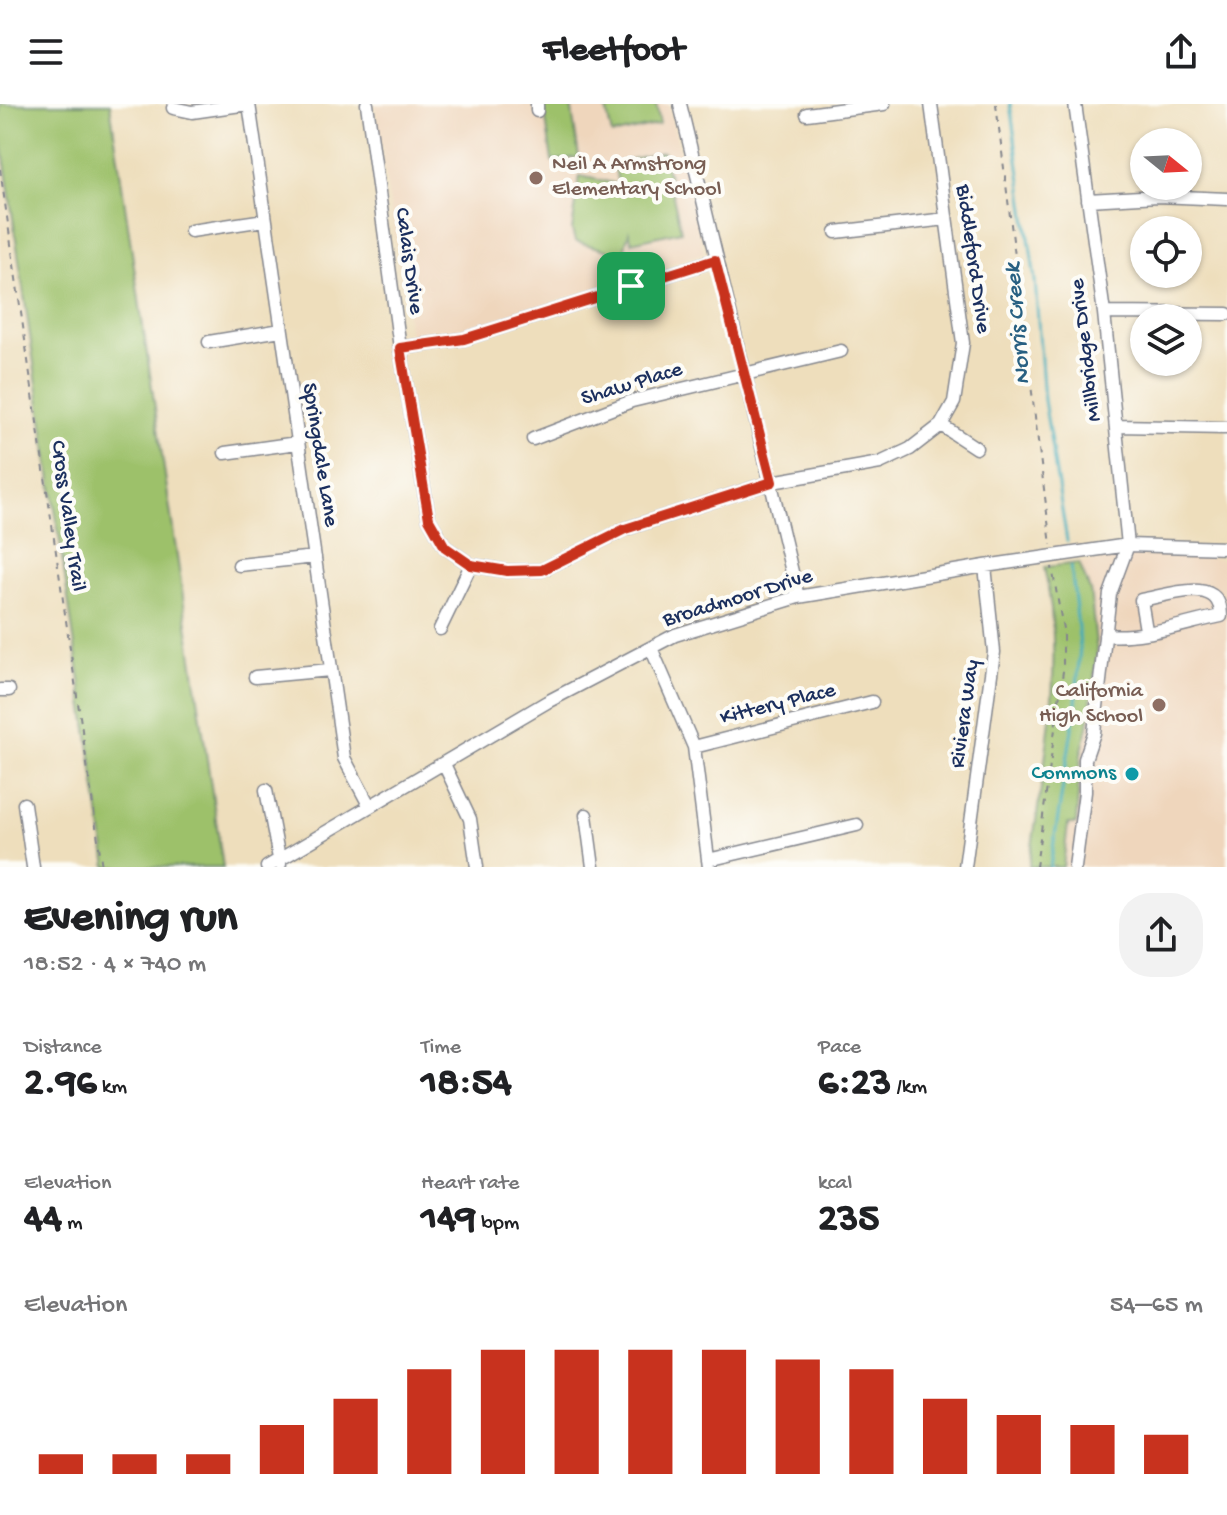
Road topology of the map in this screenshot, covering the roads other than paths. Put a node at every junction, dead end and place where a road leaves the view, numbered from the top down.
1 (248, 104) edge
2 (367, 104) edge
3 (680, 104) edge
4 (884, 104) edge
5 (931, 104) edge
6 (1075, 104) edge
7 (173, 108) dead end
8 (807, 114) dead end
9 (1227, 199) edge
10 (1088, 200) junction
11 (946, 219) junction
12 (265, 220) junction
13 (191, 231) dead end
14 (836, 232) dead end
15 (715, 260) junction
16 (1104, 313) junction
17 (1227, 314) edge
18 (281, 330) junction
19 (209, 342) dead end
20 (400, 348) junction
21 (841, 351) dead end
22 (744, 376) junction
23 (941, 425) junction
24 (1117, 426) junction
25 (1227, 428) edge
26 (533, 439) dead end
27 (297, 443) junction
28 (976, 448) dead end
29 (225, 453) dead end
30 (772, 482) junction
31 (1128, 545) junction
32 (1227, 548) edge
33 (315, 557) junction
34 (239, 565) dead end
35 (471, 565) junction
36 (985, 566) junction
37 (798, 597) junction
38 (1224, 616) edge
39 (440, 629) dead end
40 (1146, 630) junction
41 (1105, 635) junction
42 (651, 648) junction
43 (330, 670) junction
44 (255, 677) dead end
45 (872, 702) dead end
46 (694, 747) junction
47 (444, 764) junction
48 (266, 790) dead end
49 (24, 804) dead end
50 (369, 805) junction
51 (586, 815) dead end
52 (857, 825) dead end
53 (280, 863) edge
54 (708, 864) edge
55 (33, 867) edge
56 (267, 867) edge
57 (477, 867) edge
58 (593, 867) edge
59 (965, 867) edge
60 (1075, 867) edge

1 - 7 street
1 - 12 street, Springdale Lane
2 - 20 street, Calais Drive
3 - 15 street
4 - 8 street
5 - 11 street, Biddleford Drive
6 - 10 street, Millbridge Drive
9 - 10 street
10 - 16 street, Millbridge Drive
11 - 14 street
11 - 23 street, Biddleford Drive
12 - 13 street
12 - 18 street, Springdale Lane
15 - 20 street
15 - 22 street
16 - 17 street
16 - 24 street, Millbridge Drive
18 - 19 street
18 - 27 street, Springdale Lane
20 - 35 street, Calais Drive
21 - 22 street, Shaw Place
22 - 26 street, Shaw Place
22 - 30 street
23 - 28 street
23 - 30 street
24 - 25 street
24 - 31 street, Millbridge Drive
27 - 29 street
27 - 33 street, Springdale Lane
30 - 35 street
30 - 37 street
31 - 32 street, Broadmoor Drive
31 - 36 street, Broadmoor Drive
31 - 41 street
33 - 34 street
33 - 43 street, Springdale Lane
35 - 39 street
36 - 37 street, Broadmoor Drive
36 - 59 street, Riviera Way
37 - 42 street, Broadmoor Drive
38 - 40 street
38 - 40 street
40 - 41 street
41 - 60 street
42 - 46 street
42 - 47 street, Broadmoor Drive
43 - 44 street
43 - 50 street, Springdale Lane
45 - 46 street, Kittery Place
46 - 54 street
47 - 50 street, Broadmoor Drive
47 - 57 street
48 - 53 street
49 - 55 street
50 - 53 street, Broadmoor Drive
51 - 58 street
52 - 54 street
53 - 56 street, Broadmoor Drive

